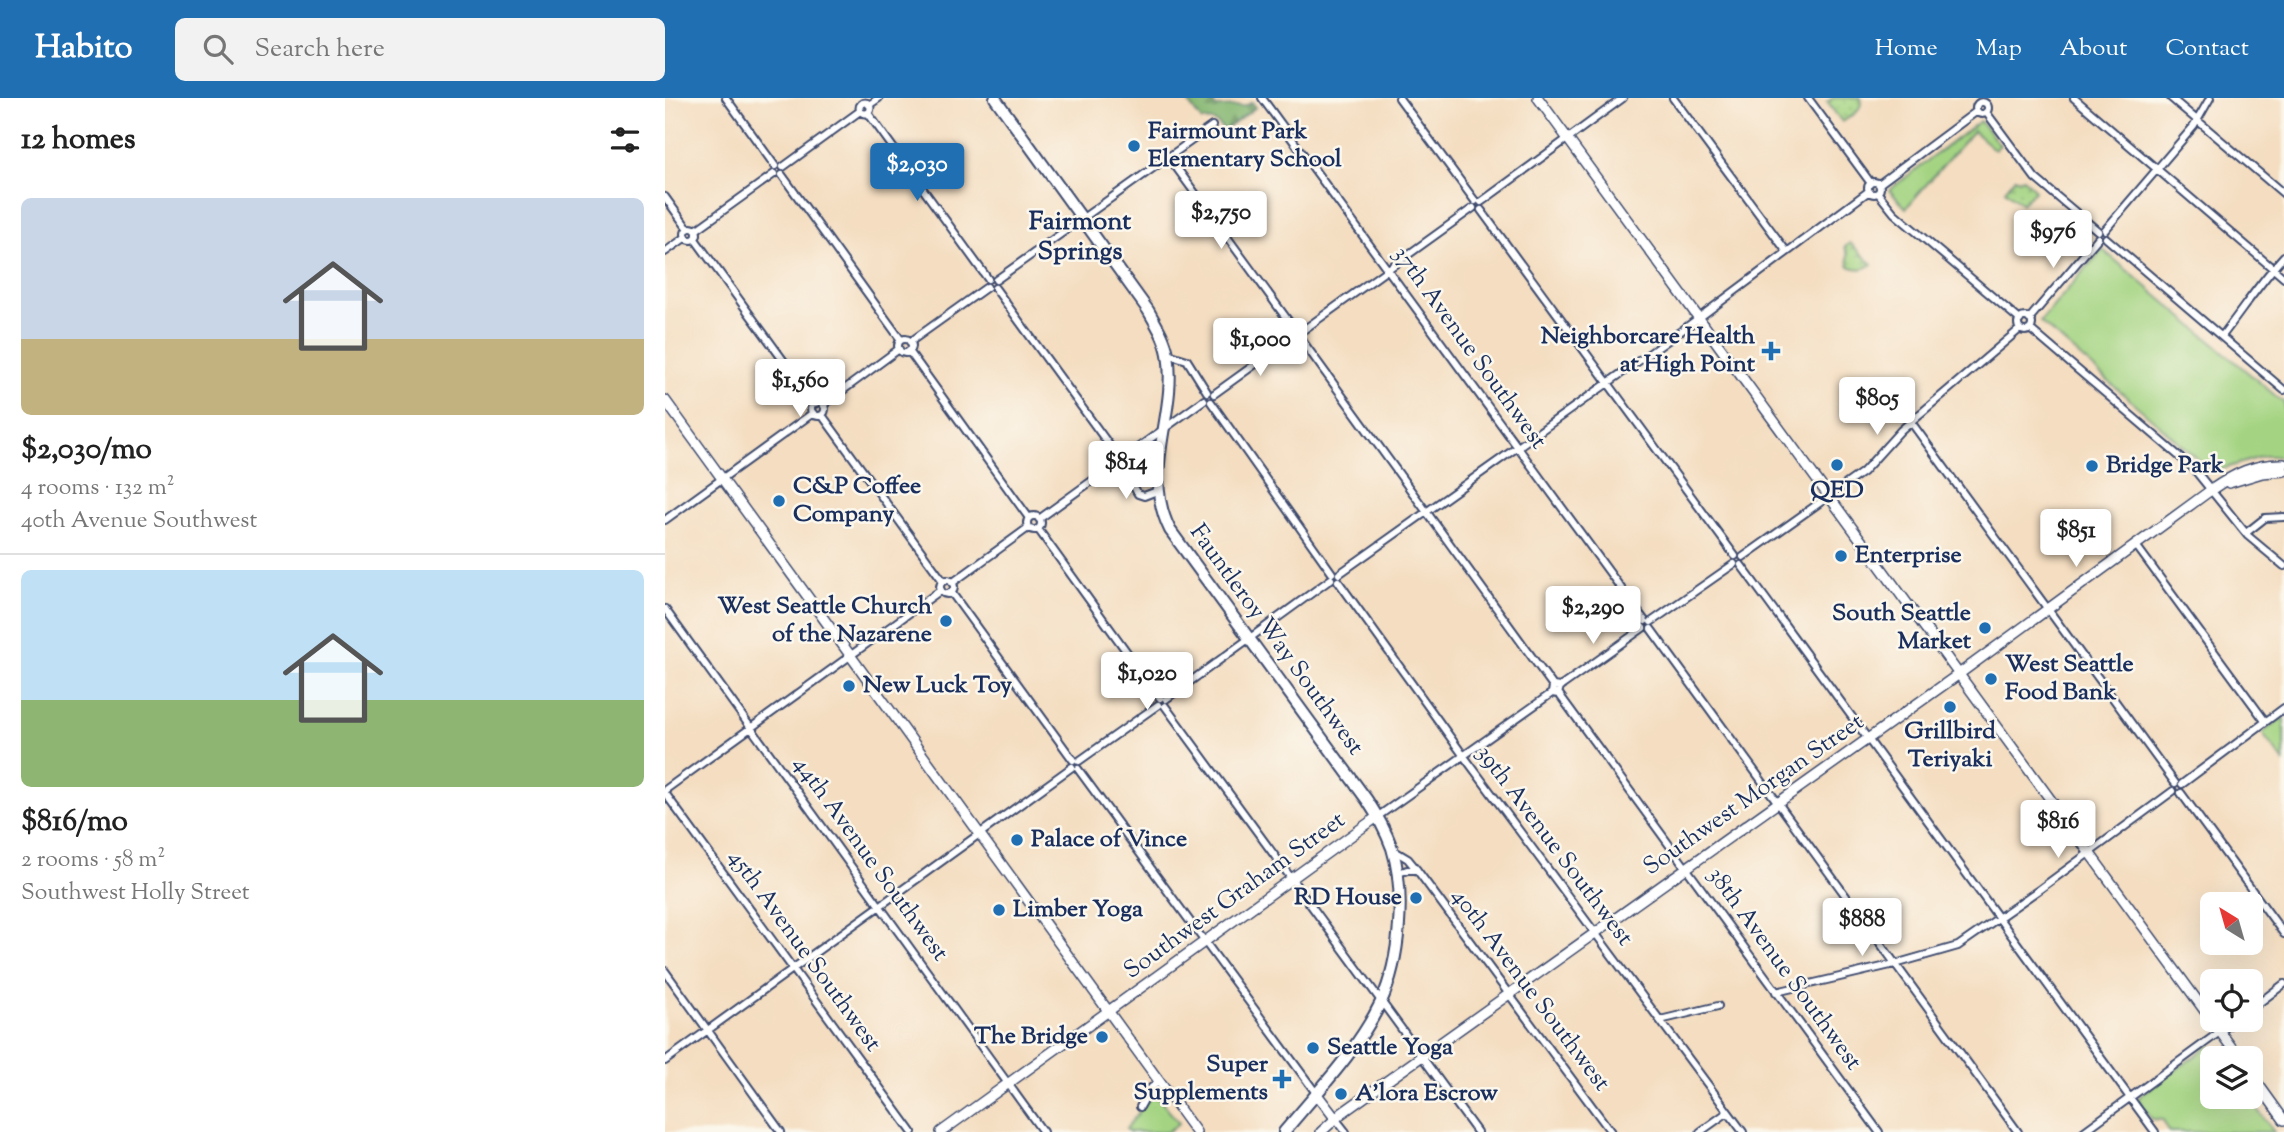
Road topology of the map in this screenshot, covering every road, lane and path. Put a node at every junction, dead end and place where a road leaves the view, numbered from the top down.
1 (726, 98) edge
2 (879, 98) edge
3 (995, 98) edge
4 (1262, 98) edge
5 (1399, 98) edge
6 (1538, 98) edge
7 (1623, 98) edge
8 (1673, 98) edge
9 (1808, 98) edge
10 (1994, 98) edge
11 (2074, 98) edge
12 (2171, 98) edge
13 (2210, 98) edge
14 (1975, 104) edge
15 (1986, 104) junction
16 (863, 106) edge
17 (1986, 112) junction
18 (2198, 121) junction
19 (1212, 126) dead end
20 (1569, 139) junction
21 (1168, 156) junction
22 (778, 170) junction
23 (2158, 170) junction
24 (1870, 183) junction
25 (1879, 184) junction
26 (1869, 191) junction
27 (1878, 192) junction
28 (2284, 194) edge
29 (665, 197) edge
30 (1477, 205) junction
31 (1082, 218) junction
32 (688, 229) junction
33 (696, 230) junction
34 (2100, 233) junction
35 (686, 237) junction
36 (695, 239) junction
37 (665, 252) edge
38 (1787, 252) junction
39 (2284, 256) edge
40 (2272, 268) junction
41 (1388, 269) junction
42 (2284, 278) edge
43 (991, 283) junction
44 (1699, 318) junction
45 (2029, 319) junction
46 (2020, 320) junction
47 (2020, 329) junction
48 (2030, 329) junction
49 (1298, 335) junction
50 (2222, 336) junction
51 (901, 340) junction
52 (910, 342) junction
53 (899, 349) junction
54 (909, 351) junction
55 (1168, 354) junction
56 (1608, 383) junction
57 (2284, 390) edge
58 (1210, 393) junction
59 (665, 400) edge
60 (1208, 401) junction
61 (815, 404) junction
62 (823, 405) junction
63 (813, 413) junction
64 (822, 415) junction
65 (1911, 422) junction
66 (1162, 431) junction
67 (1518, 447) junction
68 (1120, 462) junction
69 (2284, 464) edge
70 (2284, 471) edge
71 (722, 479) junction
72 (2211, 489) junction
73 (1157, 491) junction
74 (1831, 496) junction
75 (1427, 511) junction
76 (2284, 517) edge
77 (1030, 518) junction
78 (1039, 519) junction
79 (665, 520) edge
80 (1028, 528) junction
81 (1038, 529) junction
82 (2246, 533) junction
83 (2135, 544) junction
84 (1739, 562) junction
85 (2284, 566) edge
86 (1335, 577) junction
87 (943, 581) junction
88 (952, 583) junction
89 (941, 590) junction
90 (951, 592) junction
91 (665, 609) edge
92 (2048, 609) junction
93 (1647, 625) junction
94 (1249, 639) junction
95 (851, 656) junction
96 (1959, 674) junction
97 (1556, 690) junction
98 (1162, 702) junction
99 (2284, 708) edge
100 (2266, 721) junction
101 (750, 728) junction
102 (1868, 738) junction
103 (1463, 755) junction
104 (1076, 764) junction
105 (2177, 786) junction
106 (665, 792) edge
107 (1777, 803) junction
108 (1377, 817) junction
109 (980, 834) junction
110 (1392, 849) junction
111 (2090, 853) junction
112 (1685, 867) junction
113 (1417, 870) junction
114 (1396, 874) junction
115 (1291, 880) junction
116 (880, 906) junction
117 (1999, 919) junction
118 (1594, 933) junction
119 (2284, 934) edge
120 (1204, 942) junction
121 (1895, 964) junction
122 (793, 969) junction
123 (665, 971) edge
124 (2284, 984) edge
125 (1776, 992) junction
126 (1510, 993) junction
127 (2263, 1000) edge
128 (1381, 1001) junction
129 (2200, 1004) edge
130 (1718, 1006) dead end
131 (1108, 1013) junction
132 (1660, 1020) junction
133 (708, 1031) junction
134 (2220, 1032) joint
135 (2230, 1046) edge
136 (1421, 1056) junction
137 (665, 1061) edge
138 (1159, 1081) junction
139 (1008, 1083) junction
140 (2263, 1091) edge
141 (1316, 1093) junction
142 (2129, 1098) junction
143 (1140, 1107) dead end
144 (1728, 1112) junction
145 (1335, 1118) junction
146 (2284, 1120) edge
147 (781, 1132) edge
148 (912, 1132) edge
149 (941, 1132) edge
150 (1043, 1132) edge
151 (1196, 1132) edge
152 (1285, 1132) edge
153 (1321, 1132) edge
154 (1346, 1132) edge
155 (1478, 1132) edge
156 (1611, 1132) edge
157 (1700, 1132) edge
158 (1743, 1132) edge
159 (1879, 1132) edge
160 (2018, 1132) edge
161 (2083, 1132) edge
162 (2155, 1132) edge

1 - 22 street
2 - 16 street
3 - 31 main road, Fauntleroy Way Southwest
4 - 41 street, 37th Avenue Southwest
5 - 30 street
6 - 20 main road
7 - 20 street
8 - 38 street
9 - 24 street
10 - 15 street
11 - 23 street
12 - 18 street
13 - 18 street
14 - 15 street
14 - 17 street
14 - 25 street
15 - 17 street
16 - 22 street
16 - 43 street
17 - 34 street
18 - 23 street
18 - 28 street
19 - 21 street
20 - 30 street
20 - 44 main road
21 - 31 street
21 - 49 street, 38th Avenue Southwest
22 - 33 street
22 - 51 street
23 - 34 street
23 - 40 street
24 - 25 street
24 - 26 street
25 - 27 street
26 - 27 street
26 - 38 street
27 - 46 street
29 - 32 street
30 - 41 street
30 - 56 street
31 - 43 street
31 - 55 main road, Fauntleroy Way Southwest
32 - 33 street
32 - 35 street
33 - 36 street
34 - 45 street
34 - 50 street
35 - 36 street
35 - 37 street
36 - 61 street
38 - 44 street
39 - 40 street
40 - 42 street
40 - 50 street
41 - 49 street
41 - 67 street, 37th Avenue Southwest
43 - 52 street
43 - 68 street
44 - 56 street
44 - 74 main road
45 - 46 street
45 - 48 street
46 - 47 street
47 - 48 street
47 - 65 street, Southwest Graham Street
48 - 72 street
49 - 58 street
49 - 75 street, 38th Avenue Southwest
50 - 57 street
51 - 52 street
51 - 53 street
52 - 54 street
53 - 54 street
53 - 62 street
54 - 77 street
55 - 58 street
55 - 66 main road, Fauntleroy Way Southwest
56 - 67 street
56 - 84 street
58 - 60 street
59 - 71 main road
60 - 66 street
60 - 86 street, 39th Avenue Southwest
61 - 62 street
61 - 63 street
62 - 64 street
63 - 64 street
63 - 71 street
64 - 87 street
65 - 74 street, Southwest Graham Street
65 - 92 street
66 - 68 street
66 - 73 main road, Fauntleroy Way Southwest
67 - 75 street
67 - 93 street, 37th Avenue Southwest
68 - 73 street
68 - 78 street
69 - 72 main road
70 - 72 main road
71 - 79 street
71 - 95 main road
72 - 82 street
72 - 83 main road, Southwest Morgan Street
73 - 94 main road, Fauntleroy Way Southwest
74 - 84 street, Southwest Graham Street
74 - 96 main road
75 - 86 street
75 - 97 street, 38th Avenue Southwest
76 - 82 street
77 - 78 street
77 - 80 street
78 - 81 street
80 - 81 street
80 - 88 street
81 - 98 street
82 - 85 street
83 - 92 main road, Southwest Morgan Street
83 - 100 street
84 - 93 street, Southwest Graham Street
84 - 102 street
86 - 94 street
86 - 103 street, 39th Avenue Southwest
87 - 88 street
87 - 89 street
88 - 90 street
89 - 90 street
89 - 95 street
90 - 104 street
91 - 101 street, 44th Avenue Southwest
92 - 96 main road, Southwest Morgan Street
92 - 105 street
93 - 97 street, Southwest Graham Street
93 - 107 street, 37th Avenue Southwest
94 - 98 street
94 - 108 main road, Fauntleroy Way Southwest
95 - 101 street
95 - 109 main road
96 - 102 main road, Southwest Morgan Street
96 - 111 main road
97 - 103 street, Southwest Graham Street
97 - 112 street, 38th Avenue Southwest
98 - 104 street
98 - 115 street
99 - 100 street
100 - 105 street
101 - 106 street
101 - 116 street, 44th Avenue Southwest
102 - 107 main road, Southwest Morgan Street
102 - 117 street
103 - 108 street, Southwest Graham Street
103 - 118 street, 39th Avenue Southwest
104 - 109 street
104 - 120 street
105 - 111 street
105 - 119 street
106 - 122 street, 45th Avenue Southwest
107 - 112 main road, Southwest Morgan Street
107 - 121 street, 37th Avenue Southwest
108 - 110 main road, Fauntleroy Way Southwest
108 - 115 main road, Southwest Graham Street
109 - 116 street
109 - 131 main road
110 - 113 street, 40th Avenue Southwest
110 - 114 main road, Fauntleroy Way Southwest
111 - 117 street
111 - 129 main road
112 - 118 main road, Southwest Morgan Street
112 - 125 street, 38th Avenue Southwest
113 - 114 street
113 - 126 street, 40th Avenue Southwest
114 - 128 main road, Fauntleroy Way Southwest
115 - 120 main road, Southwest Graham Street
115 - 128 street
116 - 122 street
116 - 139 street, 44th Avenue Southwest
117 - 121 street
117 - 142 street
118 - 126 main road, Southwest Morgan Street
118 - 132 street, 39th Avenue Southwest
120 - 131 main road, Southwest Graham Street
120 - 141 street
121 - 125 street
121 - 160 street, 37th Avenue Southwest
122 - 133 street
122 - 148 street, 45th Avenue Southwest
123 - 133 street
124 - 127 street
125 - 159 street, 38th Avenue Southwest
126 - 136 main road, Southwest Morgan Street
126 - 156 street, 40th Avenue Southwest
128 - 136 street
128 - 141 main road, Fauntleroy Way Southwest
130 - 132 street
131 - 138 main road
131 - 139 main road, Southwest Graham Street
132 - 144 street, 39th Avenue Southwest
133 - 137 street
133 - 147 street
134 - 135 main road
134 - 142 street
136 - 145 main road, Southwest Morgan Street
136 - 155 street
138 - 143 street
138 - 151 main road
139 - 149 main road, Southwest Graham Street
139 - 150 street, 44th Avenue Southwest
140 - 146 main road
141 - 145 main road
141 - 152 main road, Fauntleroy Way Southwest
142 - 161 street
142 - 162 street
144 - 157 street
144 - 158 street, 39th Avenue Southwest
145 - 153 main road, Southwest Morgan Street
145 - 154 street

